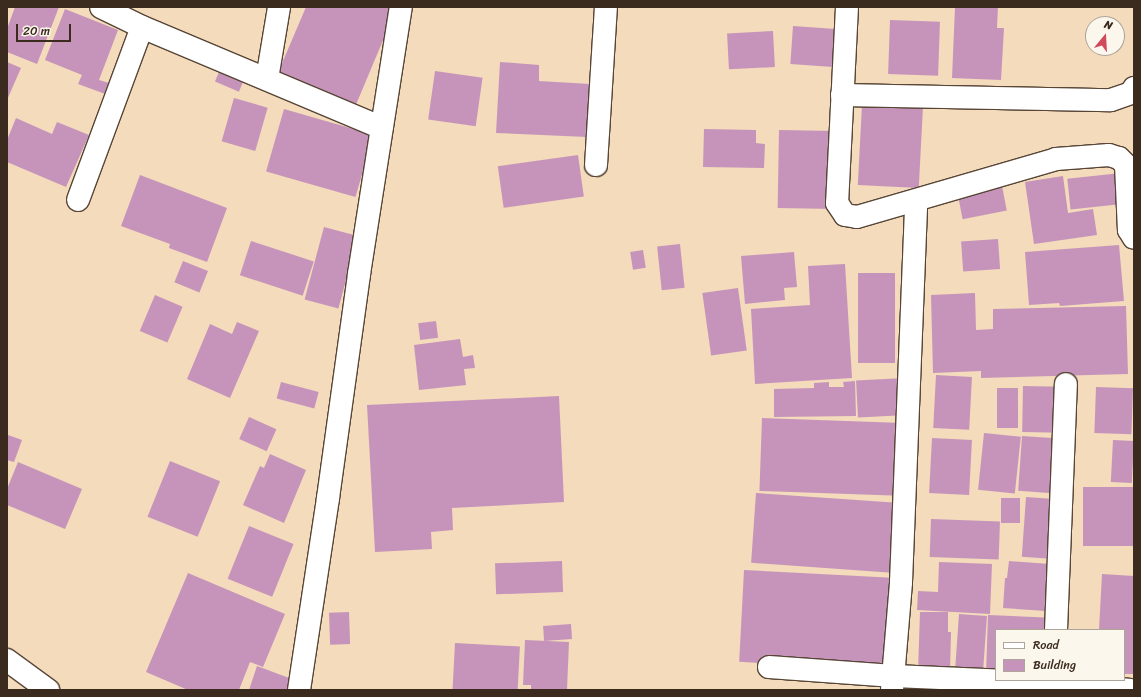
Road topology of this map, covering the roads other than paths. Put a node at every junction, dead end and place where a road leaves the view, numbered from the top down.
1 (101, 7) edge
2 (279, 7) edge
3 (401, 7) edge
4 (606, 7) edge
5 (847, 7) edge
6 (142, 27) junction
7 (267, 79) junction
8 (1134, 88) edge
9 (842, 95) junction
10 (382, 128) junction
11 (596, 165) dead end
12 (78, 200) dead end
13 (916, 201) junction
14 (1134, 238) edge
15 (1066, 384) dead end
16 (1056, 629) edge
17 (7, 660) edge
18 (769, 667) dead end
19 (893, 683) edge
20 (1054, 684) edge
21 (48, 690) edge
22 (299, 690) edge
23 (1131, 690) edge

1 - 6 street
2 - 7 street
3 - 10 street
4 - 11 street
5 - 9 street
6 - 7 street
6 - 12 street
7 - 10 street
8 - 9 street
9 - 13 street
10 - 22 street
13 - 14 street
13 - 19 street
15 - 16 street
17 - 21 street
18 - 19 street
19 - 20 street
20 - 23 street

